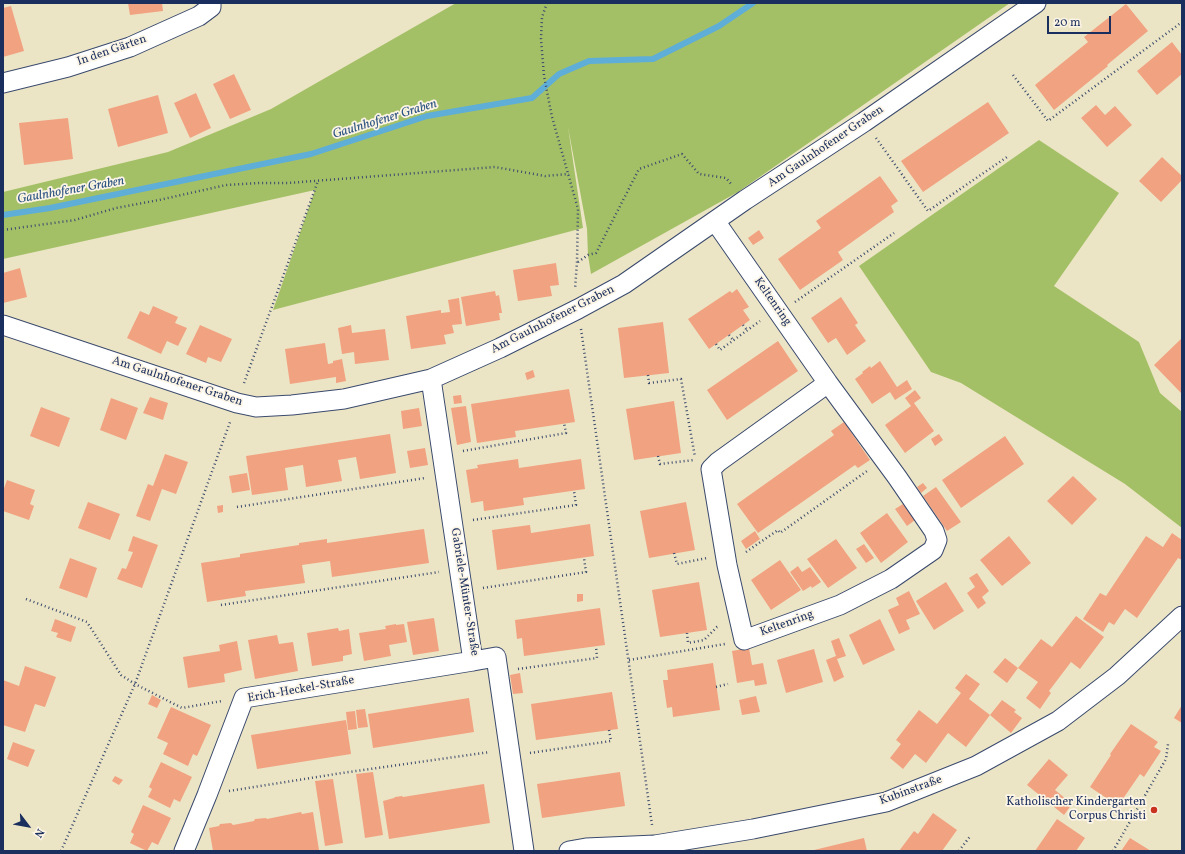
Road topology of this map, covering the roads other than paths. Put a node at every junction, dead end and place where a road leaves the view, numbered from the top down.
1 (211, 3) edge
2 (1036, 3) edge
3 (3, 83) edge
4 (715, 221) junction
5 (3, 325) edge
6 (431, 379) junction
7 (828, 383) junction
8 (1182, 616) edge
9 (473, 661) junction
10 (648, 848) edge
11 (184, 851) edge
12 (524, 851) edge
13 (569, 851) edge

1 - 3 street, In den Gärten
2 - 4 street, Am Gaulnhofener Graben
4 - 6 street, Am Gaulnhofener Graben
4 - 7 street, Keltenring
5 - 6 street, Am Gaulnhofener Graben
6 - 9 street, Gabriele-Münter-Straße
7 - 7 street, Keltenring
8 - 10 street, Kubinstraße
9 - 11 street, Erich-Heckel-Straße
9 - 12 street, Gabriele-Münter-Straße
10 - 13 street, Kubinstraße

